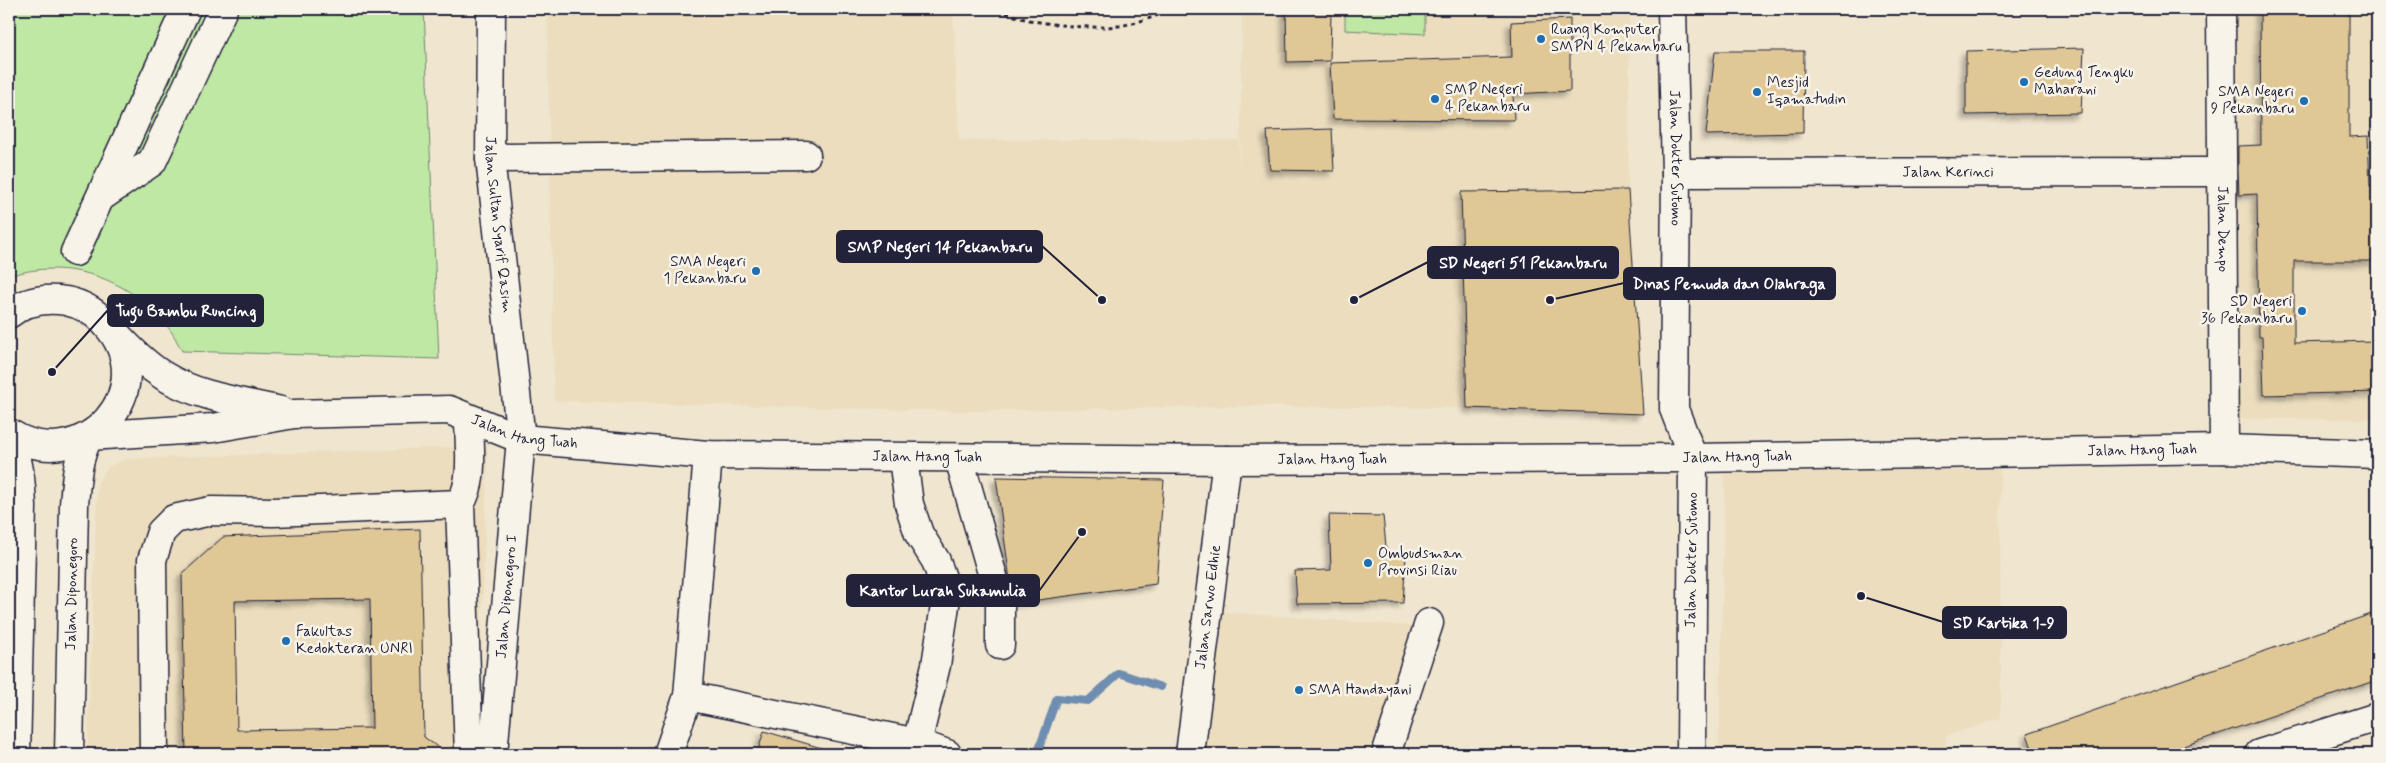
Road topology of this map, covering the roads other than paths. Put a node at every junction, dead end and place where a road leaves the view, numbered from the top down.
1 (186, 9) edge
2 (223, 9) edge
3 (491, 9) edge
4 (1672, 9) edge
5 (2220, 9) edge
6 (806, 155) dead end
7 (490, 158) junction
8 (2222, 172) junction
9 (1676, 173) junction
10 (101, 197) junction
11 (75, 252) dead end
12 (9, 314) edge
13 (112, 330) junction
14 (294, 414) junction
15 (469, 419) junction
16 (9, 433) edge
17 (89, 436) junction
18 (9, 438) edge
19 (521, 439) junction
20 (2224, 450) junction
21 (2377, 454) edge
22 (708, 456) junction
23 (903, 458) junction
24 (959, 458) junction
25 (1693, 458) junction
26 (1227, 460) junction
27 (460, 504) junction
28 (1430, 623) dead end
29 (1000, 644) dead end
30 (688, 696) junction
31 (2377, 717) edge
32 (916, 743) junction
33 (16, 754) edge
34 (69, 754) edge
35 (154, 754) edge
36 (469, 754) edge
37 (493, 754) edge
38 (668, 754) edge
39 (947, 754) edge
40 (1190, 754) edge
41 (1386, 754) edge
42 (1691, 754) edge
43 (2259, 754) edge

1 - 10 main road
2 - 10 main road
3 - 7 main road, Jalan Sultan Syarif Qasim
4 - 9 main road, Jalan Dokter Sutomo
5 - 8 main road, Jalan Dempo
6 - 7 main road
7 - 19 main road, Jalan Sultan Syarif Qasim
8 - 9 main road, Jalan Kerinci
8 - 20 main road, Jalan Dempo
9 - 25 main road, Jalan Dokter Sutomo
10 - 11 main road
12 - 13 main road, Jalan Hang Tuah
13 - 14 main road, Jalan Hang Tuah
13 - 17 main road
14 - 15 main road, Jalan Hang Tuah
14 - 17 main road, Jalan Hang Tuah
15 - 19 main road, Jalan Hang Tuah
15 - 27 main road
16 - 17 main road
17 - 34 main road, Jalan Diponegoro
18 - 33 main road
19 - 22 main road, Jalan Hang Tuah
19 - 37 main road, Jalan Diponegoro I
20 - 21 main road, Jalan Hang Tuah
20 - 25 main road, Jalan Hang Tuah
22 - 23 main road, Jalan Hang Tuah
22 - 30 main road
23 - 24 main road, Jalan Hang Tuah
23 - 32 main road
24 - 26 main road, Jalan Hang Tuah
24 - 29 main road
25 - 26 main road, Jalan Hang Tuah
25 - 42 main road, Jalan Dokter Sutomo
26 - 40 main road, Jalan Sarwo Edhie
27 - 35 main road
27 - 36 main road
28 - 41 main road
30 - 32 main road
30 - 38 main road
31 - 43 main road
32 - 39 main road

